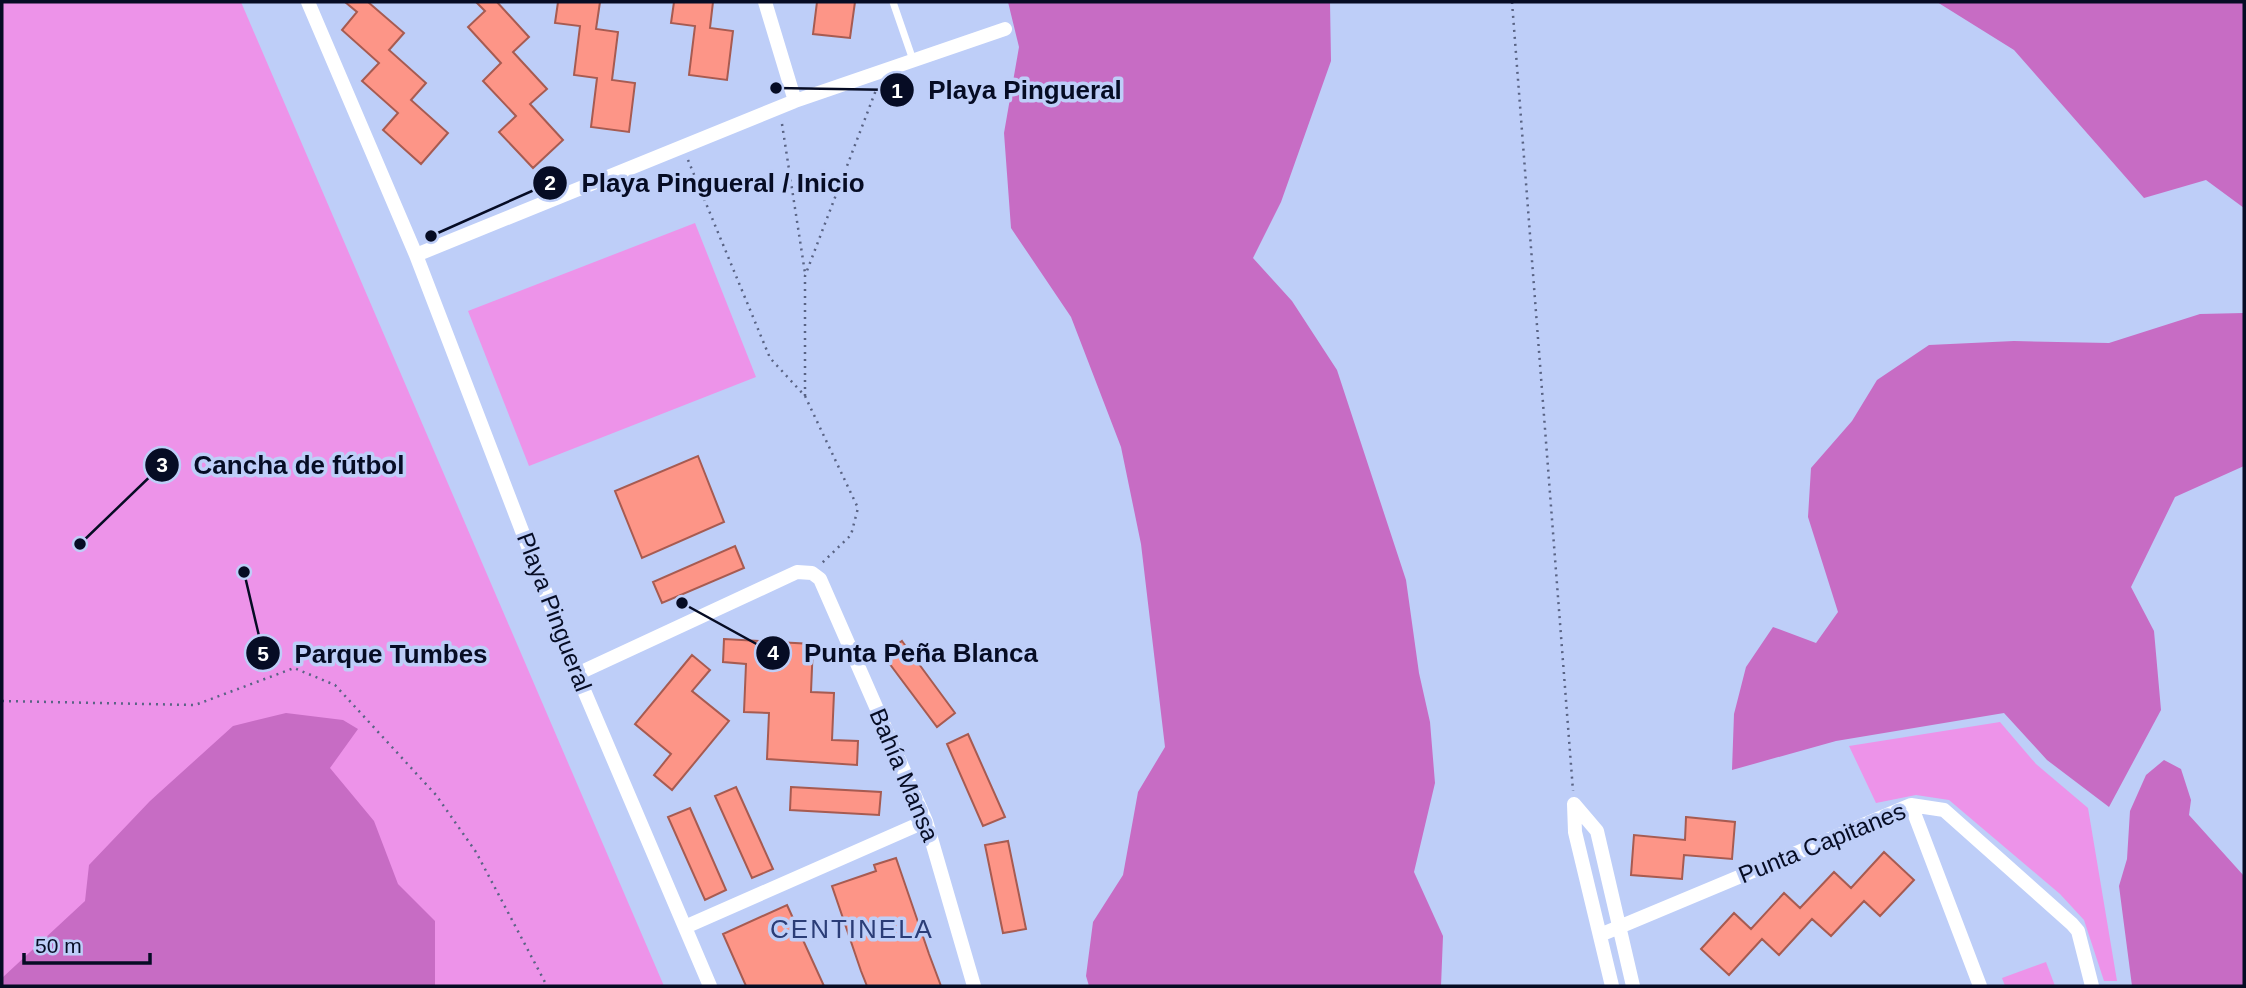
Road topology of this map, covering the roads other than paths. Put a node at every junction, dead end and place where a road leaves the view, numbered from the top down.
1 (308, 2) edge
2 (765, 2) edge
3 (893, 2) edge
4 (1005, 29) dead end
5 (913, 61) junction
6 (795, 101) junction
7 (416, 255) junction
8 (577, 674) junction
9 (1911, 805) junction
10 (926, 821) junction
11 (685, 927) junction
12 (1619, 928) junction
13 (1600, 935) junction
14 (710, 986) edge
15 (974, 986) edge
16 (1612, 986) edge
17 (1633, 986) edge
18 (1980, 986) edge
19 (2092, 986) edge

1 - 7 street, Playa Pingueral
2 - 6 street
3 - 5 lane
4 - 5 street
5 - 6 street
6 - 7 street
7 - 8 street, Playa Pingueral
8 - 10 street, Bahía Mansa
8 - 11 street, Playa Pingueral
9 - 12 street, Punta Capitanes
9 - 18 street
9 - 19 street, Punta Capitanes
10 - 11 street
10 - 15 street, Bahía Mansa
11 - 14 street, Playa Pingueral
12 - 13 street, Punta Capitanes
12 - 13 street
12 - 17 street
13 - 16 street

